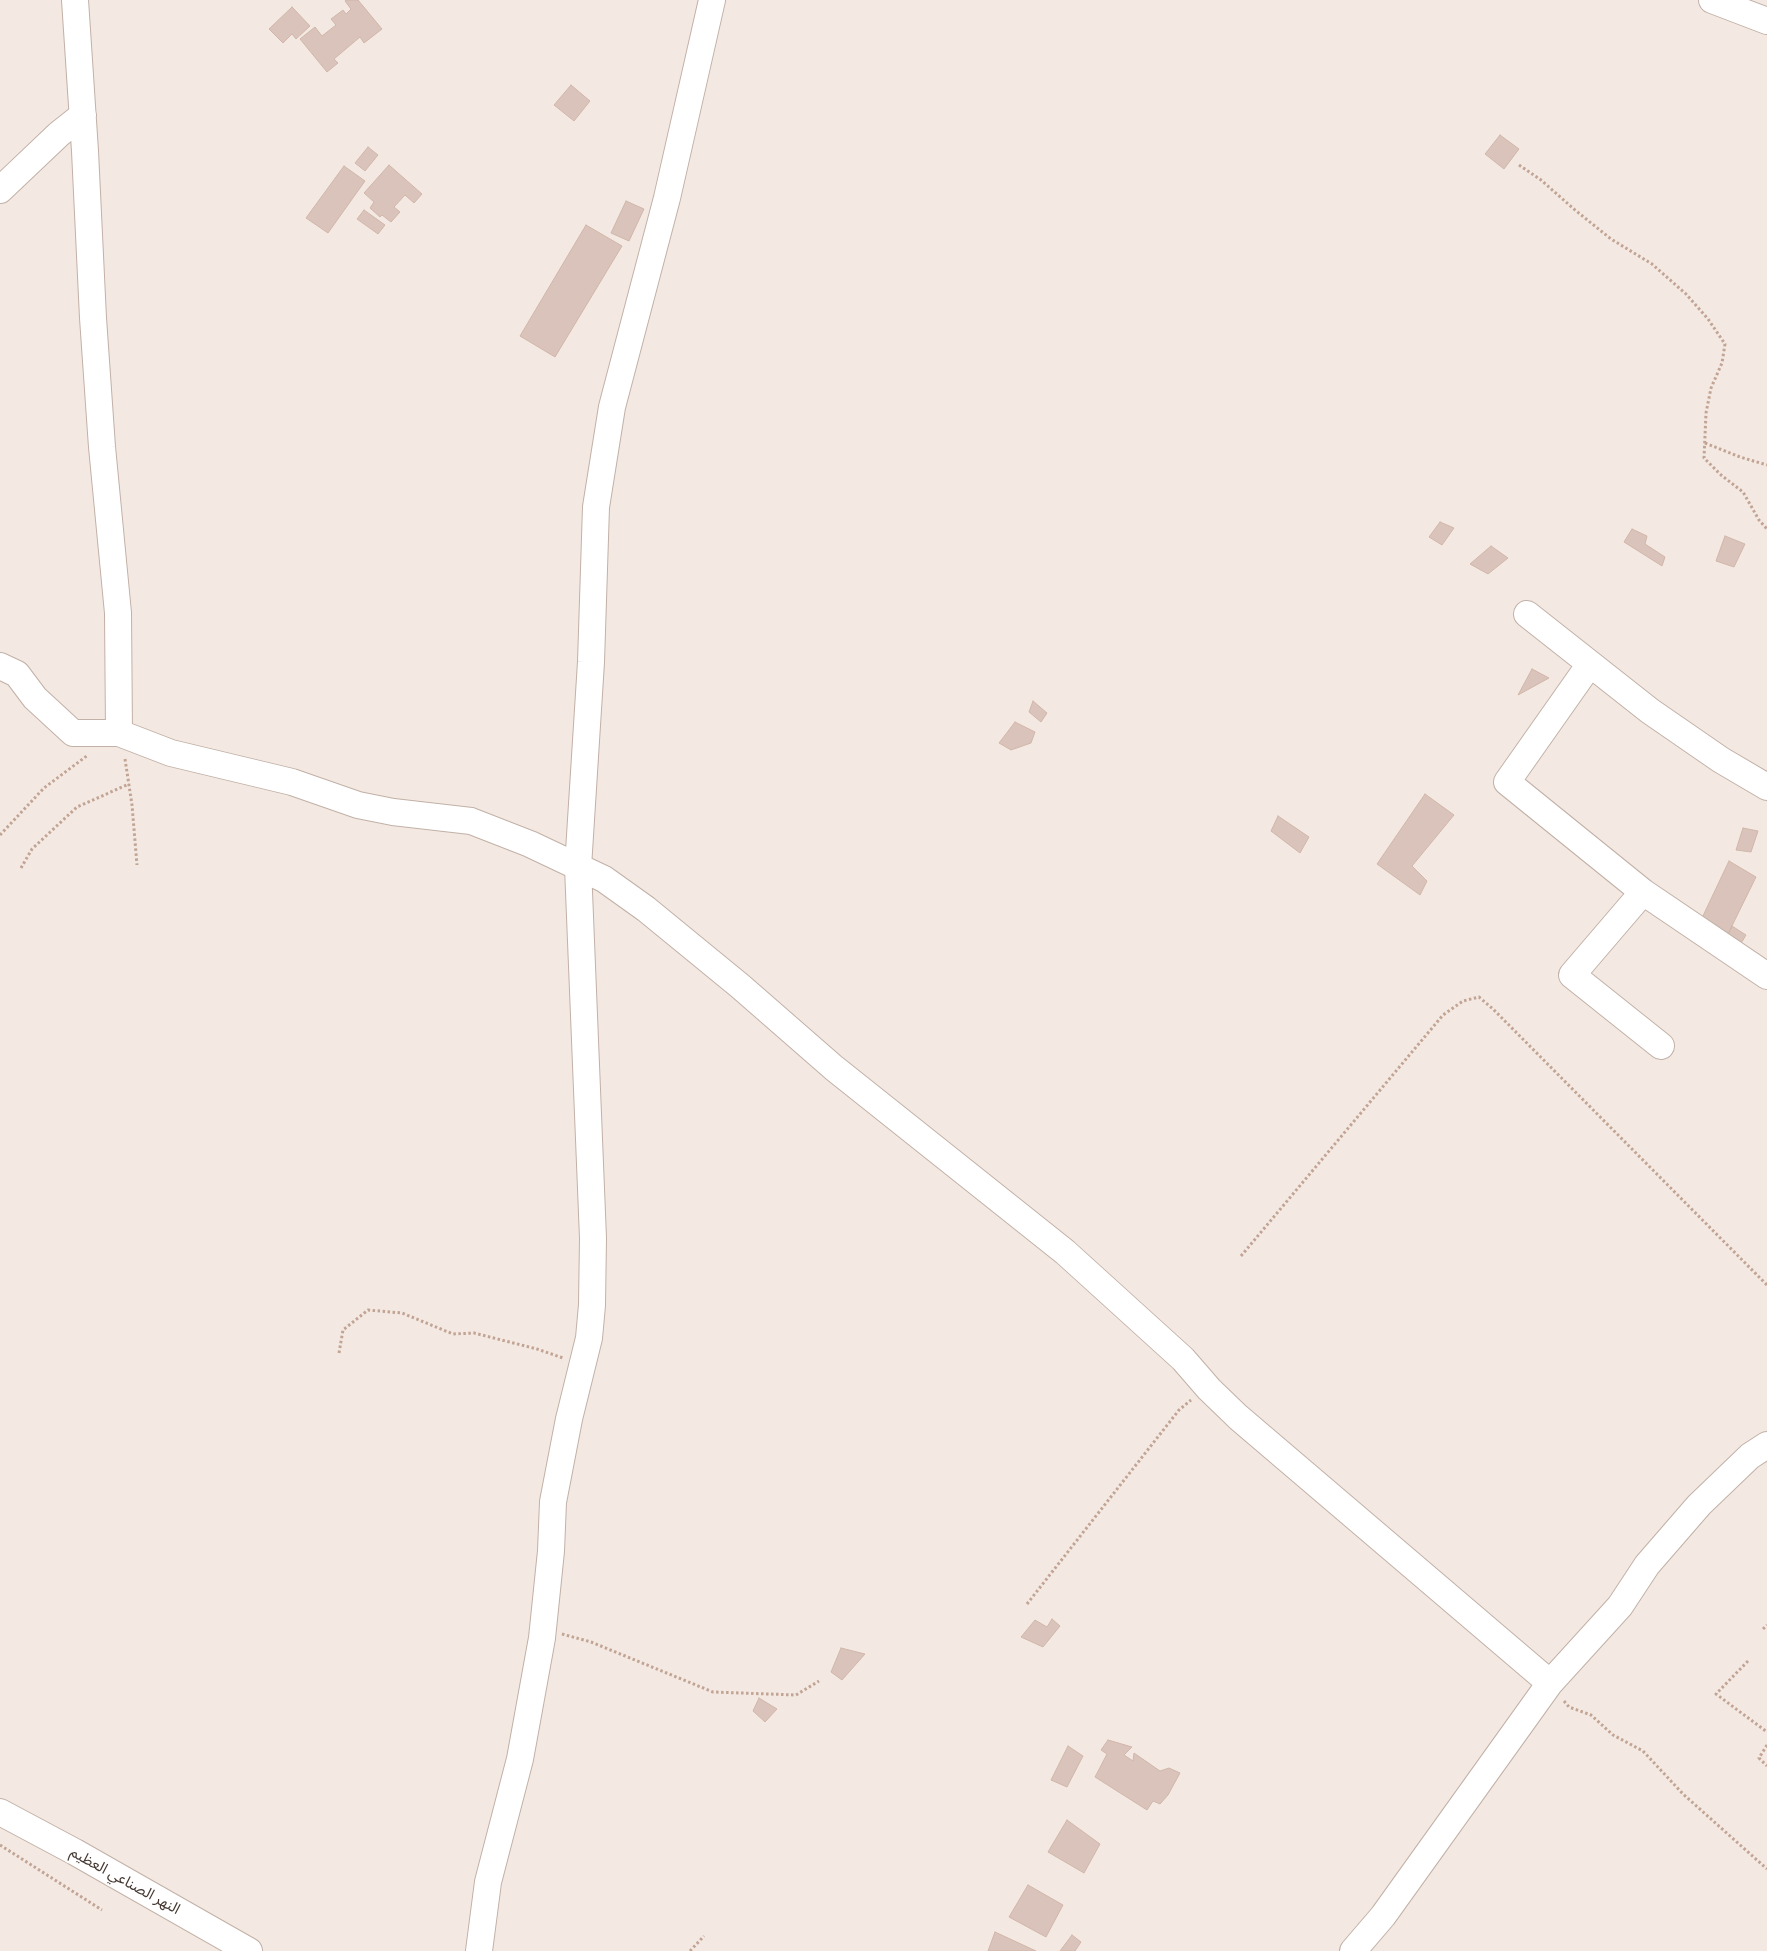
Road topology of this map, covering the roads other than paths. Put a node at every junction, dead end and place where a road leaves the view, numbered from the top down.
1 (75, 0) edge
2 (712, 0) edge
3 (1712, 0) edge
4 (1767, 21) edge
5 (83, 115) junction
6 (0, 190) edge
7 (1527, 614) dead end
8 (1590, 664) junction
9 (0, 666) edge
10 (119, 734) junction
11 (1767, 787) edge
12 (578, 867) junction
13 (1643, 892) junction
14 (1767, 976) edge
15 (1661, 1046) dead end
16 (1767, 1445) edge
17 (1550, 1683) junction
18 (0, 1812) edge
19 (249, 1951) edge
20 (479, 1951) edge
21 (1354, 1951) edge

1 - 5 street
2 - 12 street
3 - 4 street
5 - 6 street
5 - 10 street
7 - 8 street
8 - 11 street
8 - 13 street
9 - 10 street
10 - 12 street
12 - 17 street
12 - 20 street
13 - 14 street
13 - 15 street
16 - 17 street
17 - 21 street
18 - 19 street, النهر الصناعي العظيم

